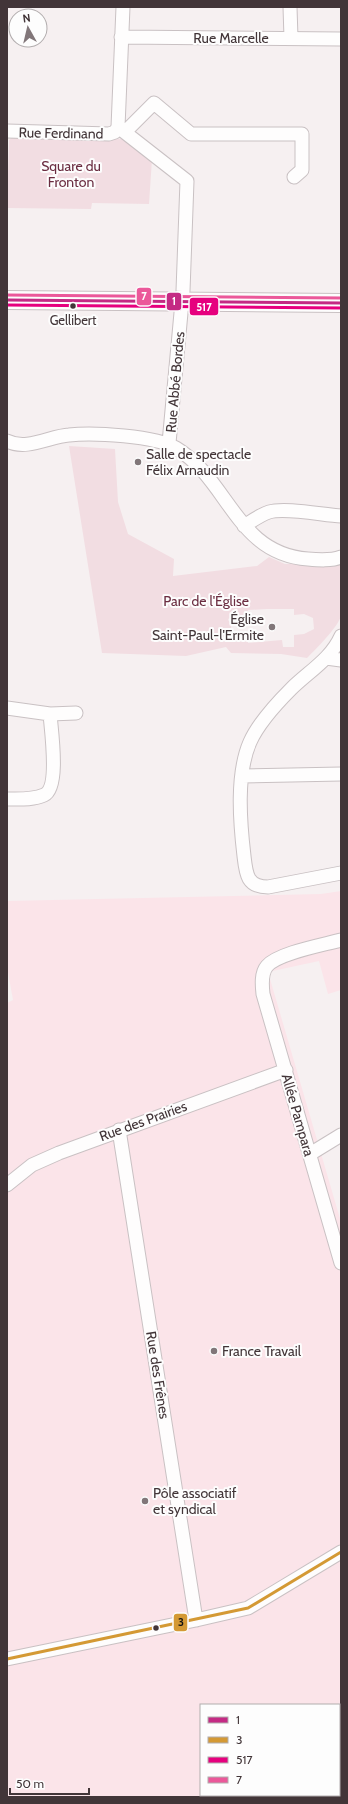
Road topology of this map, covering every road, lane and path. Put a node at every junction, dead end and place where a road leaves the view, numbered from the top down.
1 (123, 7) edge
2 (290, 7) edge
3 (122, 37) junction
4 (291, 38) junction
5 (341, 39) edge
6 (121, 129) junction
7 (7, 131) edge
8 (294, 177) dead end
9 (7, 290) edge
10 (341, 293) edge
11 (183, 296) junction
12 (7, 300) edge
13 (341, 303) edge
14 (7, 441) edge
15 (168, 443) junction
16 (341, 516) edge
17 (244, 526) junction
18 (341, 557) edge
19 (341, 636) edge
20 (326, 658) junction
21 (341, 660) edge
22 (7, 708) edge
23 (50, 714) junction
24 (76, 714) dead end
25 (341, 774) edge
26 (242, 776) junction
27 (7, 799) edge
28 (341, 872) edge
29 (341, 940) edge
30 (286, 1070) junction
31 (119, 1130) junction
32 (341, 1135) edge
33 (310, 1154) junction
34 (7, 1184) edge
35 (341, 1263) edge
36 (341, 1552) edge
37 (196, 1620) junction
38 (7, 1659) edge

1 - 3 street, Rue Ferdinand
2 - 4 street
3 - 4 street, Rue Marcelle
3 - 6 street, Rue Ferdinand
4 - 5 street, Rue Marcelle
6 - 7 street, Rue Ferdinand
6 - 8 street
6 - 11 street, Rue Abbé Bordes
9 - 11 main road
10 - 11 main road
11 - 12 main road
11 - 13 main road
11 - 15 street, Rue Abbé Bordes
14 - 15 street
15 - 17 street, Rue Abbé Bordes
16 - 17 street
17 - 18 street, Rue Abbé Bordes
19 - 20 street
20 - 21 street
20 - 26 street
22 - 23 street
23 - 24 street
23 - 27 street
25 - 26 street
26 - 28 street
29 - 30 street, Allée Pampara
30 - 31 street, Rue des Prairies
30 - 33 street, Allée Pampara
31 - 34 street, Rue des Prairies
31 - 37 street, Rue des Frênes
32 - 33 street
33 - 35 street, Allée Pampara
36 - 37 street
37 - 38 street

